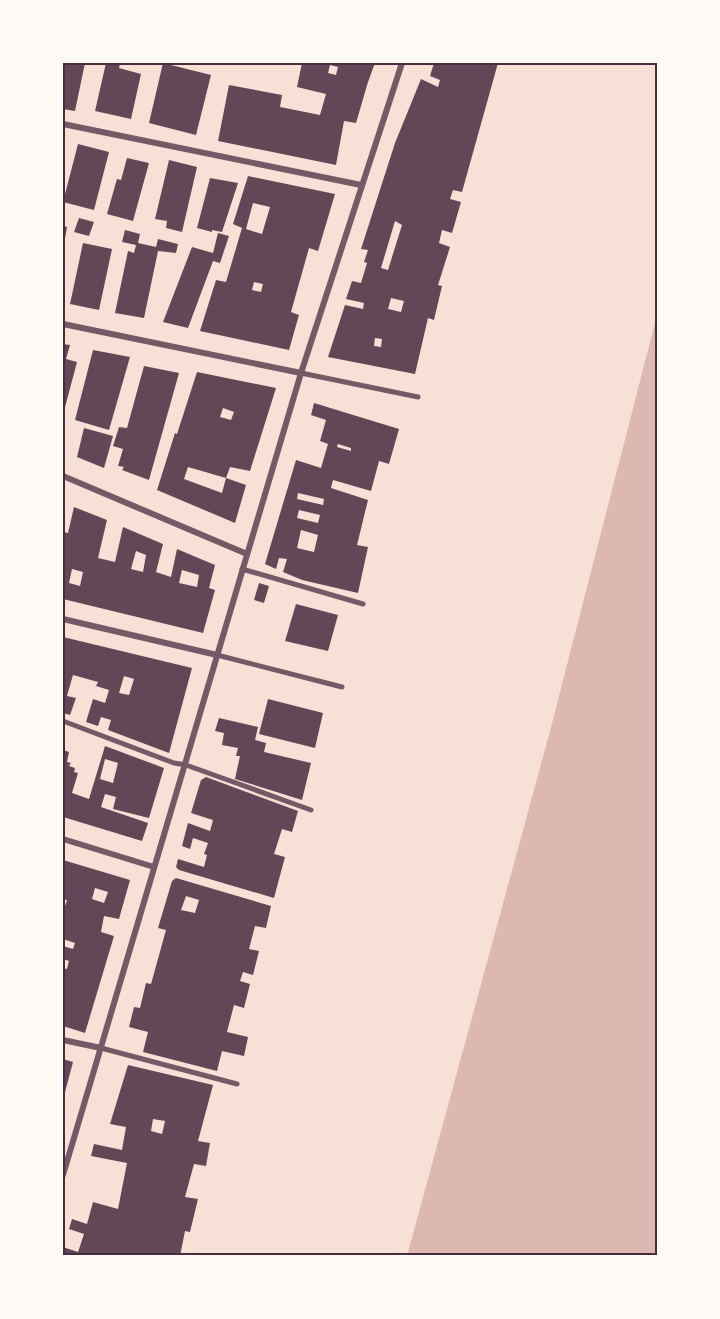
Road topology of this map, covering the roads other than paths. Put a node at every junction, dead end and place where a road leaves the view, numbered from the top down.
1 (402, 63) edge
2 (63, 124) edge
3 (362, 185) junction
4 (63, 324) edge
5 (301, 373) junction
6 (418, 397) dead end
7 (63, 476) edge
8 (247, 554) junction
9 (242, 569) junction
10 (363, 604) dead end
11 (63, 619) edge
12 (217, 655) junction
13 (342, 687) dead end
14 (63, 721) edge
15 (186, 765) junction
16 (311, 810) dead end
17 (63, 839) edge
18 (154, 867) junction
19 (63, 1040) edge
20 (100, 1048) junction
21 (237, 1084) dead end
22 (63, 1175) edge

1 - 3 street
2 - 3 street
3 - 5 street
4 - 5 street
5 - 6 street
5 - 8 street
7 - 8 street
8 - 9 street
9 - 10 street
9 - 12 street
11 - 12 street
12 - 13 street
12 - 15 street
14 - 15 street
15 - 16 street
15 - 18 street
17 - 18 street
18 - 20 street
19 - 20 street
20 - 21 street
20 - 22 street

